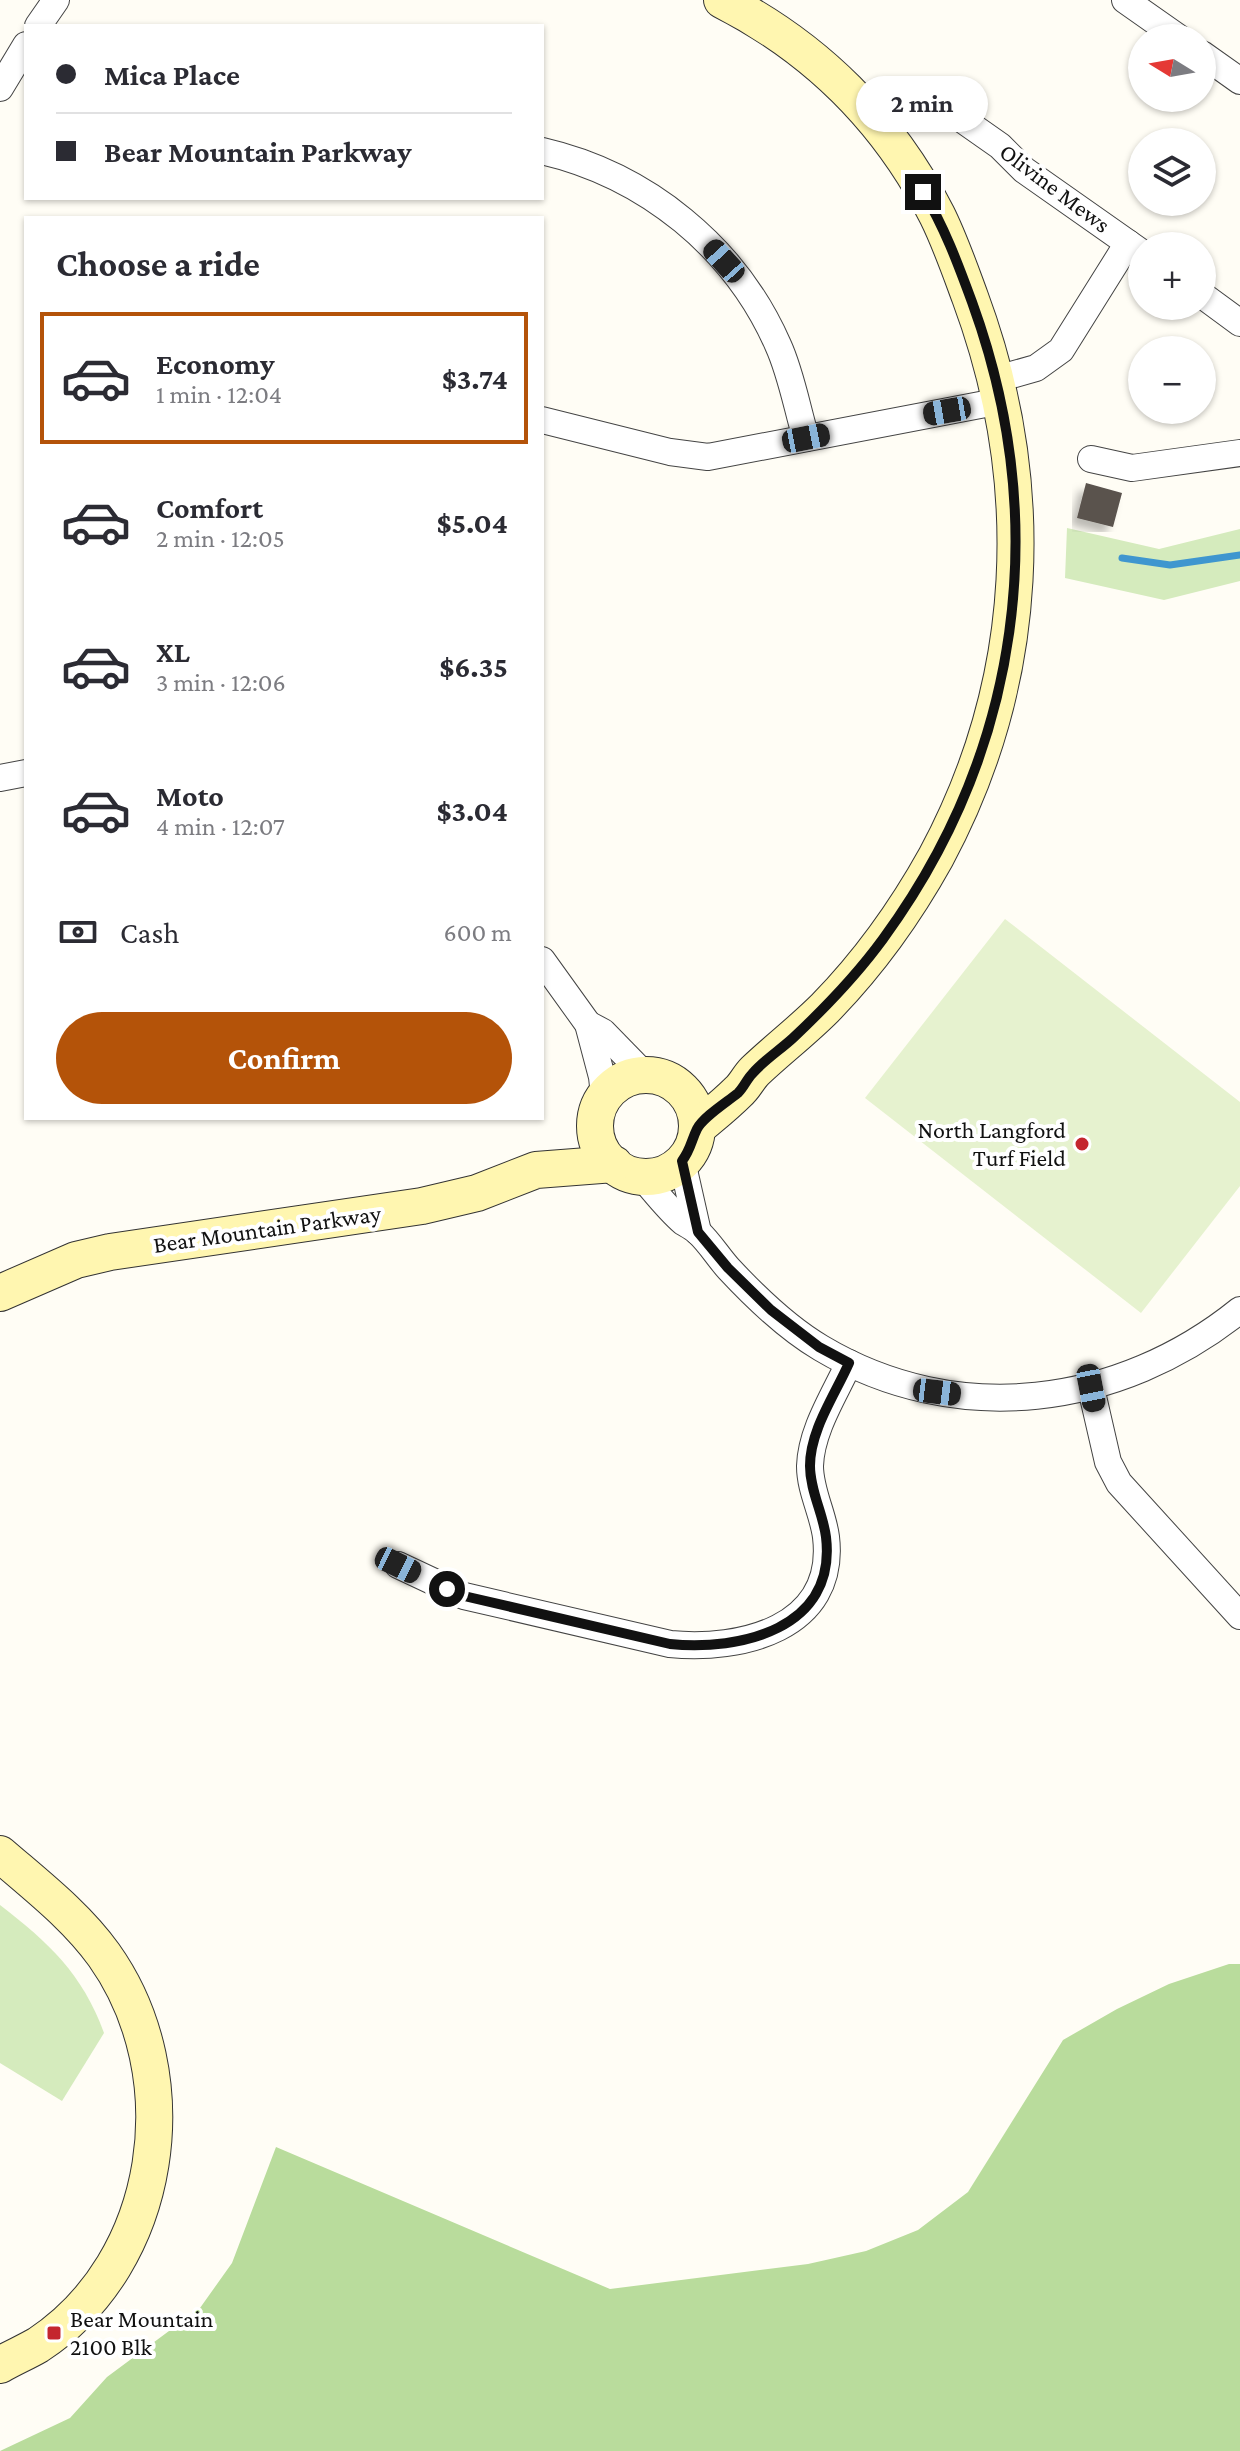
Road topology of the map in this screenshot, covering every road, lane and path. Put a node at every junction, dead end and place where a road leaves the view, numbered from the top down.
1 (56, 0) edge
2 (722, 0) edge
3 (1125, 0) edge
4 (39, 24) edge
5 (1159, 24) edge
6 (24, 48) edge
7 (1216, 64) edge
8 (1240, 81) edge
9 (0, 88) edge
10 (943, 106) dead end
11 (544, 152) edge
12 (1128, 243) edge
13 (1128, 258) edge
14 (1216, 305) edge
15 (1240, 323) edge
16 (999, 390) junction
17 (544, 420) edge
18 (806, 438) junction
19 (1240, 453) edge
20 (1091, 459) dead end
21 (24, 773) edge
22 (0, 778) edge
23 (544, 963) edge
24 (588, 1024) junction
25 (643, 1073) junction
26 (751, 1074) junction
27 (680, 1087) junction
28 (599, 1108) junction
29 (697, 1128) junction
30 (682, 1161) junction
31 (536, 1170) junction
32 (628, 1170) junction
33 (698, 1232) junction
34 (0, 1293) edge
35 (1240, 1310) edge
36 (849, 1363) junction
37 (1091, 1388) junction
38 (398, 1565) dead end
39 (1240, 1616) edge
40 (0, 1854) edge
41 (0, 2365) edge

1 - 4 street
2 - 16 street
3 - 5 street
6 - 9 street
7 - 8 street
10 - 12 street, Olivine Mews
11 - 18 street
13 - 16 street, Olivine Mews
14 - 15 street
16 - 18 street, Olivine Mews
16 - 26 street
17 - 18 street, Olivine Mews
19 - 20 street
21 - 22 street
23 - 24 street
24 - 25 street
24 - 28 street
25 - 27 street
25 - 28 street
26 - 27 street
26 - 29 street
27 - 29 street
28 - 31 street, Bear Mountain Parkway
28 - 32 street
29 - 30 street
30 - 32 street
30 - 33 street
31 - 32 street, Bear Mountain Parkway
31 - 34 street, Bear Mountain Parkway
32 - 33 street
33 - 36 street
35 - 37 street
36 - 37 street
36 - 38 street
37 - 39 street
40 - 41 street

